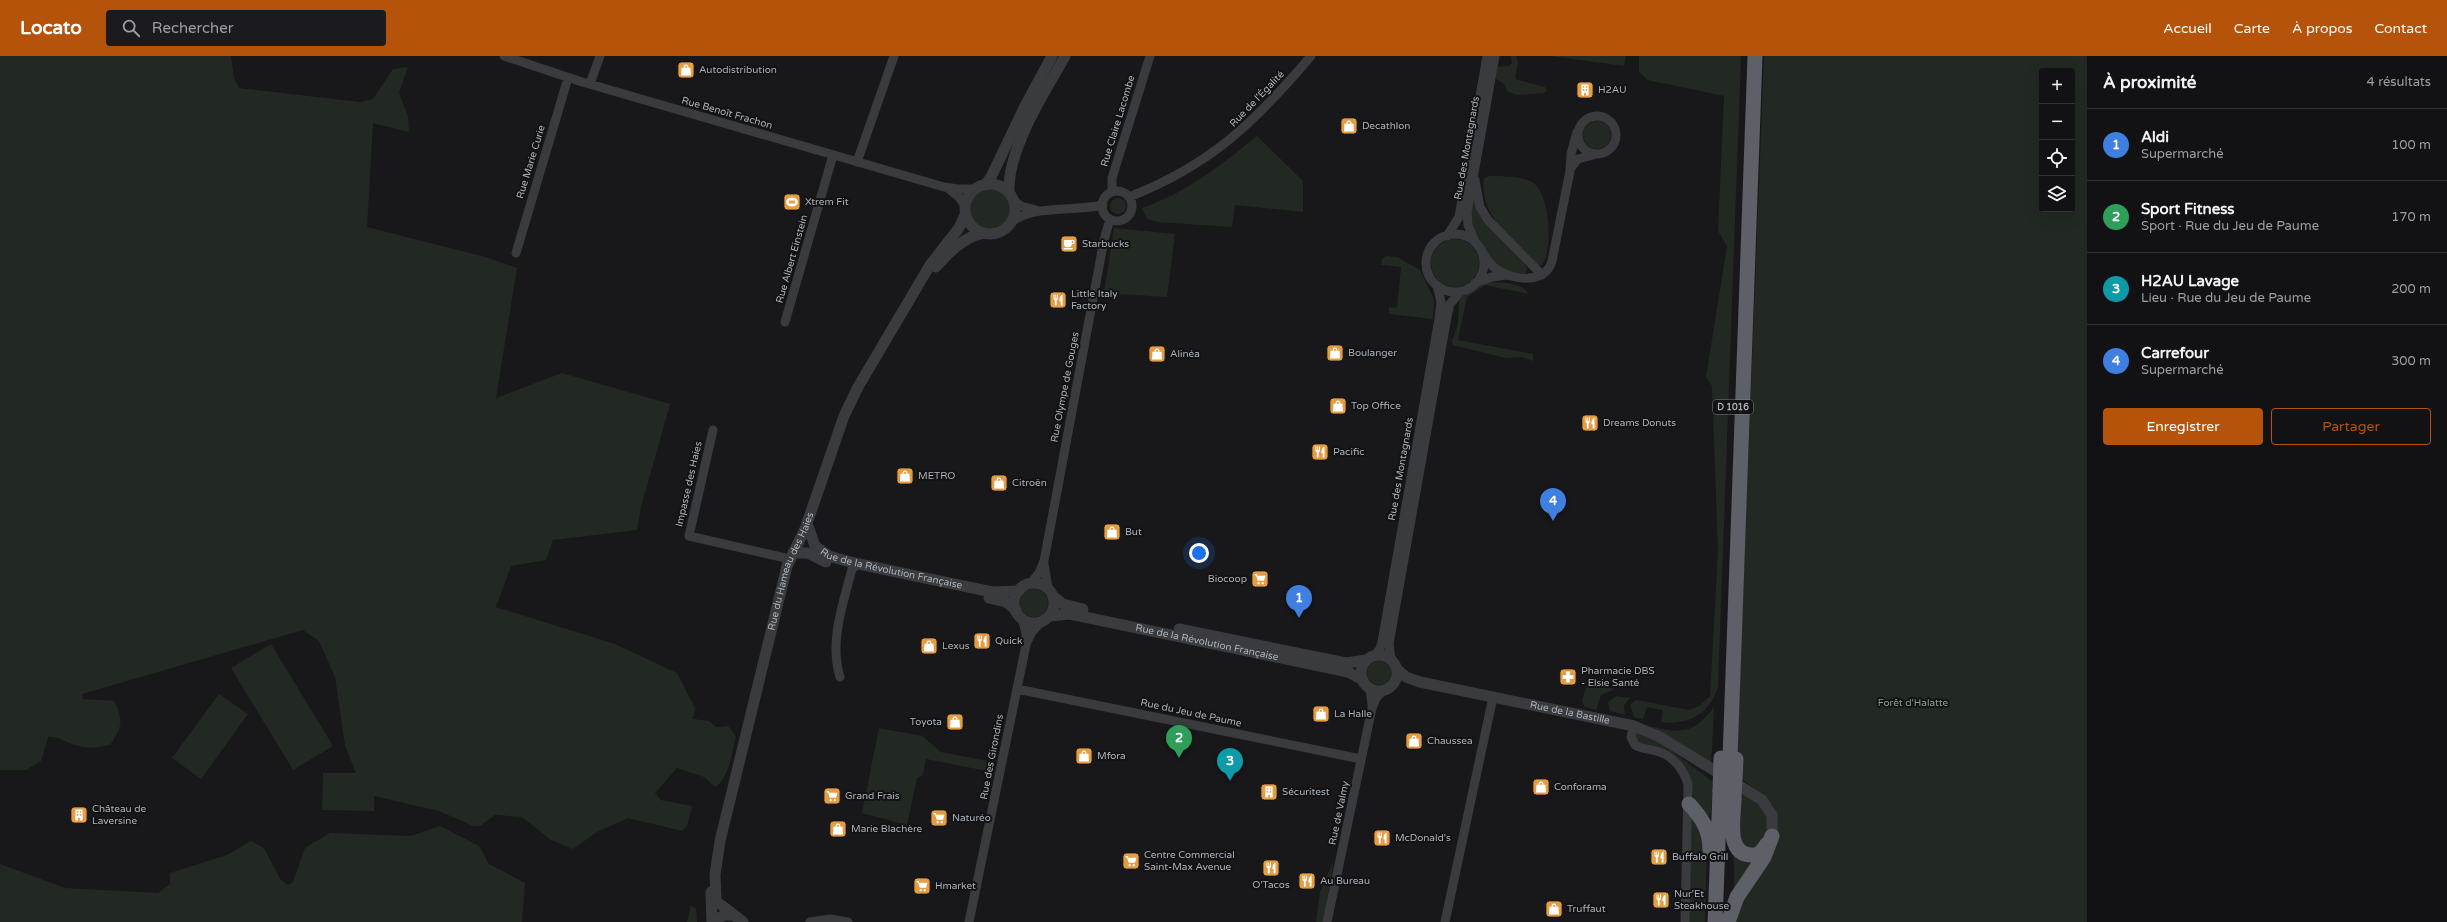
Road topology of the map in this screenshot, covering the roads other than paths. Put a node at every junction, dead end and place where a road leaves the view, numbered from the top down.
1 (504, 56) edge
2 (600, 56) edge
3 (894, 56) edge
4 (1052, 56) edge
5 (1065, 56) edge
6 (1150, 56) edge
7 (1311, 56) edge
8 (1487, 56) edge
9 (1495, 56) edge
10 (1745, 56) edge
11 (1755, 56) edge
12 (568, 78) junction
13 (590, 84) junction
14 (1577, 132) junction
15 (834, 155) junction
16 (1594, 155) junction
17 (857, 162) junction
18 (1570, 170) junction
19 (1473, 175) junction
20 (944, 187) junction
21 (980, 187) junction
22 (1112, 192) junction
23 (1011, 197) junction
24 (1129, 197) junction
25 (1103, 205) junction
26 (965, 211) junction
27 (1040, 211) junction
28 (1110, 219) junction
29 (1011, 222) junction
30 (983, 234) junction
31 (1447, 236) junction
32 (1478, 246) junction
33 (516, 253) dead end
34 (1513, 276) junction
35 (1542, 276) junction
36 (1475, 283) junction
37 (1437, 285) junction
38 (918, 287) junction
39 (1461, 291) junction
40 (785, 322) dead end
41 (713, 430) dead end
42 (807, 523) junction
43 (791, 556) junction
44 (1044, 561) junction
45 (855, 567) junction
46 (1030, 584) junction
47 (1019, 591) junction
48 (1050, 592) junction
49 (1019, 614) junction
50 (1046, 618) junction
51 (1026, 645) junction
52 (1370, 658) junction
53 (1394, 664) junction
54 (840, 677) dead end
55 (1420, 682) junction
56 (1366, 684) junction
57 (1388, 688) junction
58 (1017, 689) junction
59 (1494, 697) junction
60 (1372, 708) junction
61 (1634, 726) junction
62 (1729, 758) junction
63 (1361, 759) junction
64 (1728, 795) junction
65 (1689, 804) junction
66 (1772, 836) junction
67 (715, 876) junction
68 (740, 919) edge
69 (1718, 919) edge
70 (969, 921) edge
71 (713, 922) edge
72 (810, 922) edge
73 (848, 922) edge
74 (1327, 922) edge
75 (1445, 922) edge
76 (1685, 922) edge
77 (1728, 922) edge

1 - 12 street, Rue Benoît Frachon
2 - 13 street
3 - 17 street
4 - 21 street
5 - 23 street
6 - 22 street, Rue Claire Lacombe
7 - 24 street, Rue de l'Égalité
8 - 31 street, Rue des Montagnards
9 - 19 street, Rue des Montagnards
10 - 62 highway, D 1016
11 - 62 highway, D 1016
12 - 13 street, Rue Benoît Frachon
12 - 33 street, Rue Marie Curie
13 - 15 street, Rue Benoît Frachon
14 - 16 street
14 - 16 street
14 - 18 street
15 - 17 street, Rue Benoît Frachon
15 - 40 street, Rue Albert Einstein
16 - 18 street
17 - 20 street, Rue Benoît Frachon
18 - 35 street
19 - 32 street, Rue des Montagnards
19 - 35 street
20 - 21 street, Rue Benoît Frachon
20 - 26 street, Rue Benoît Frachon
21 - 23 street
21 - 26 street
22 - 24 street
22 - 25 street
23 - 27 street
23 - 29 street
24 - 28 street
25 - 27 street
25 - 28 street
26 - 30 street
26 - 38 street, Rue du Hameau des Haies
27 - 29 street
28 - 44 street, Rue Olympe de Gouges
29 - 30 street
30 - 38 street, Rue du Hameau des Haies
31 - 32 street
31 - 37 street
32 - 34 street
32 - 36 street
34 - 35 street
34 - 36 street
36 - 39 street
37 - 39 street
37 - 52 street, Rue des Montagnards
38 - 42 street, Rue du Hameau des Haies
39 - 53 street, Rue des Montagnards
41 - 43 street, Impasse des Haies
42 - 43 street, Rue du Hameau des Haies
42 - 45 street, Rue de la Révolution Française
43 - 45 street
43 - 67 street, Rue du Hameau des Haies
44 - 46 street, Rue Olympe de Gouges
44 - 48 street, Rue Olympe de Gouges
45 - 47 street, Rue de la Révolution Française
45 - 49 street, Rue de la Révolution Française
45 - 54 street
46 - 47 street
46 - 48 street
47 - 49 street
48 - 50 street
48 - 52 street, Rue de la Révolution Française
49 - 50 street
49 - 51 street, Rue des Girondins
50 - 51 street, Rue des Girondins
50 - 56 street, Rue de la Révolution Française
51 - 58 street, Rue des Girondins
52 - 53 street
52 - 56 street
53 - 55 street, Rue de la Bastille
53 - 57 street
55 - 57 street, Rue de la Bastille
55 - 59 street, Rue de la Bastille
56 - 57 street
56 - 60 street, Rue de Valmy
57 - 60 street, Rue de Valmy
58 - 63 street, Rue du Jeu de Paume
58 - 70 street, Rue des Girondins
59 - 61 street, Rue de la Bastille
59 - 75 street
60 - 63 street, Rue de Valmy
61 - 65 street
61 - 66 street, Rue de la Bastille
62 - 64 highway, D 1016, bridge
63 - 74 street, Rue de Valmy
64 - 66 highway
64 - 69 highway, D 1016
65 - 69 highway
65 - 76 street
66 - 77 highway
67 - 68 street, Rue du Hameau des Haies
67 - 71 street, Rue du Hameau des Haies
68 - 71 street
72 - 73 street

